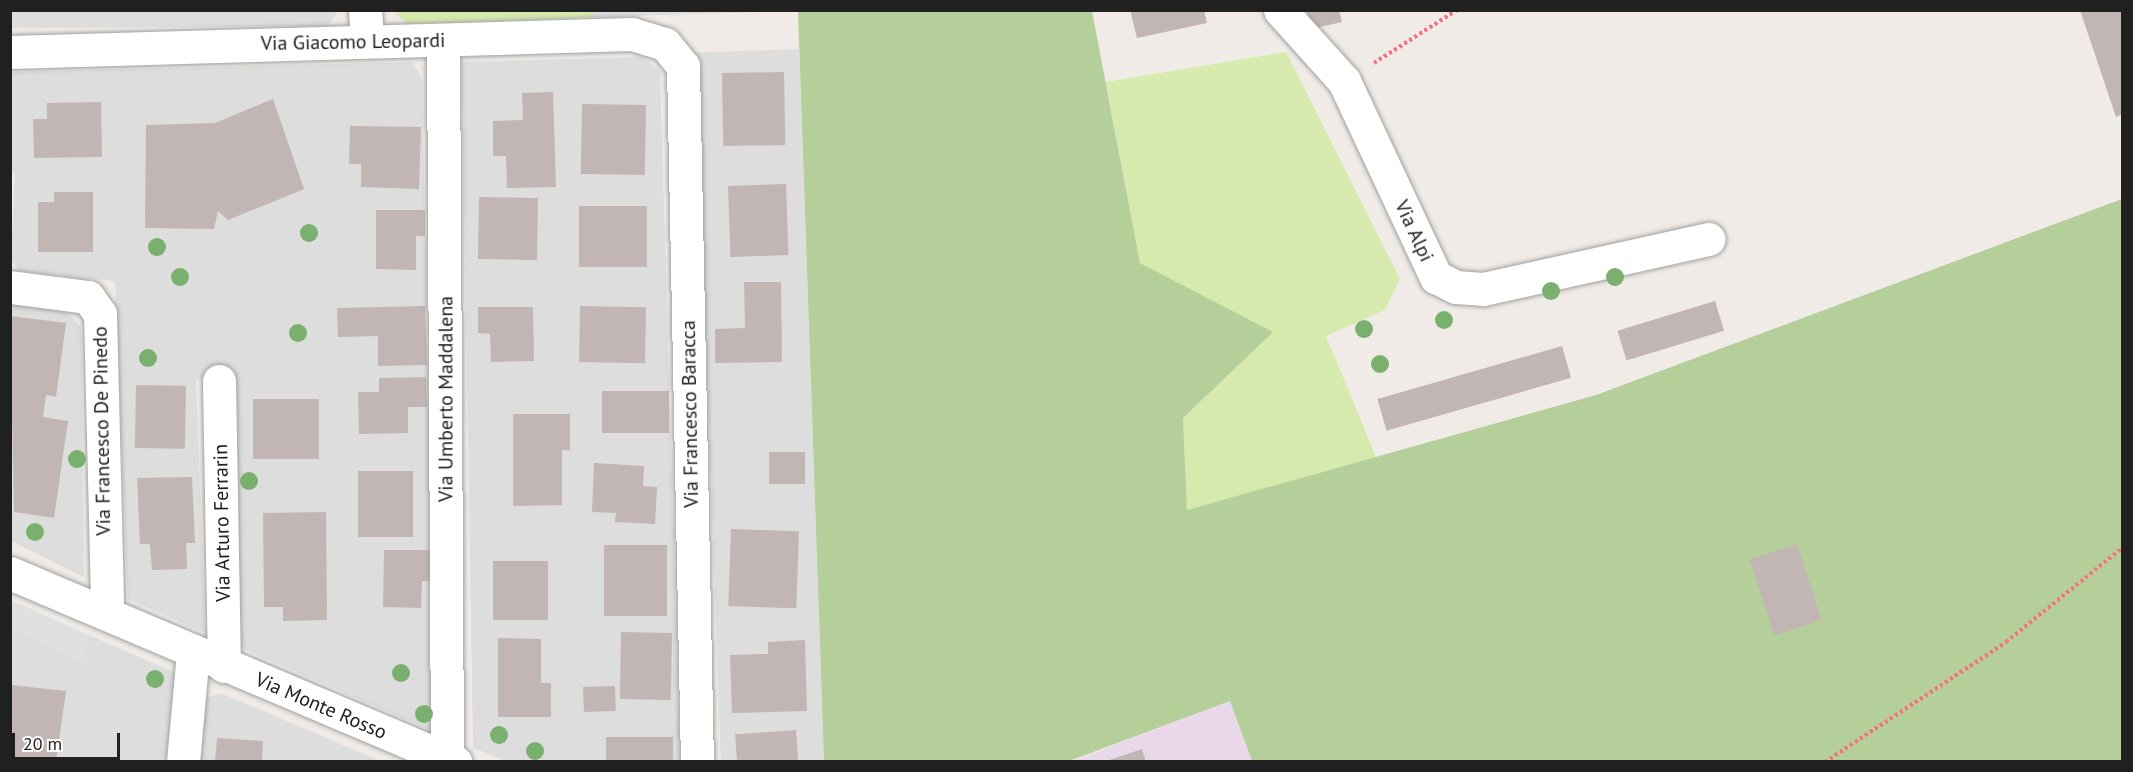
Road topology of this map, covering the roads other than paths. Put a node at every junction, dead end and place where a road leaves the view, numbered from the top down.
1 (1280, 10) edge
2 (366, 25) edge
3 (443, 39) junction
4 (10, 52) edge
5 (682, 66) joint
6 (1709, 239) dead end
7 (10, 287) edge
8 (219, 381) dead end
9 (10, 573) edge
10 (107, 611) junction
11 (193, 653) junction
12 (224, 666) junction
13 (450, 761) edge
14 (183, 762) edge
15 (697, 762) edge

1 - 6 street, Via Alpi
2 - 3 street, Via Giacomo Leopardi
2 - 4 street, Via Giacomo Leopardi
3 - 5 street, Via Giacomo Leopardi
3 - 13 street, Via Umberto Maddalena
5 - 15 street, Via Francesco Baracca
7 - 10 street, Via Francesco De Pinedo
8 - 12 street, Via Arturo Ferrarin
9 - 10 street, Via Monte Rosso
10 - 11 street, Via Monte Rosso
11 - 12 street, Via Monte Rosso
11 - 14 street
12 - 13 street, Via Monte Rosso

